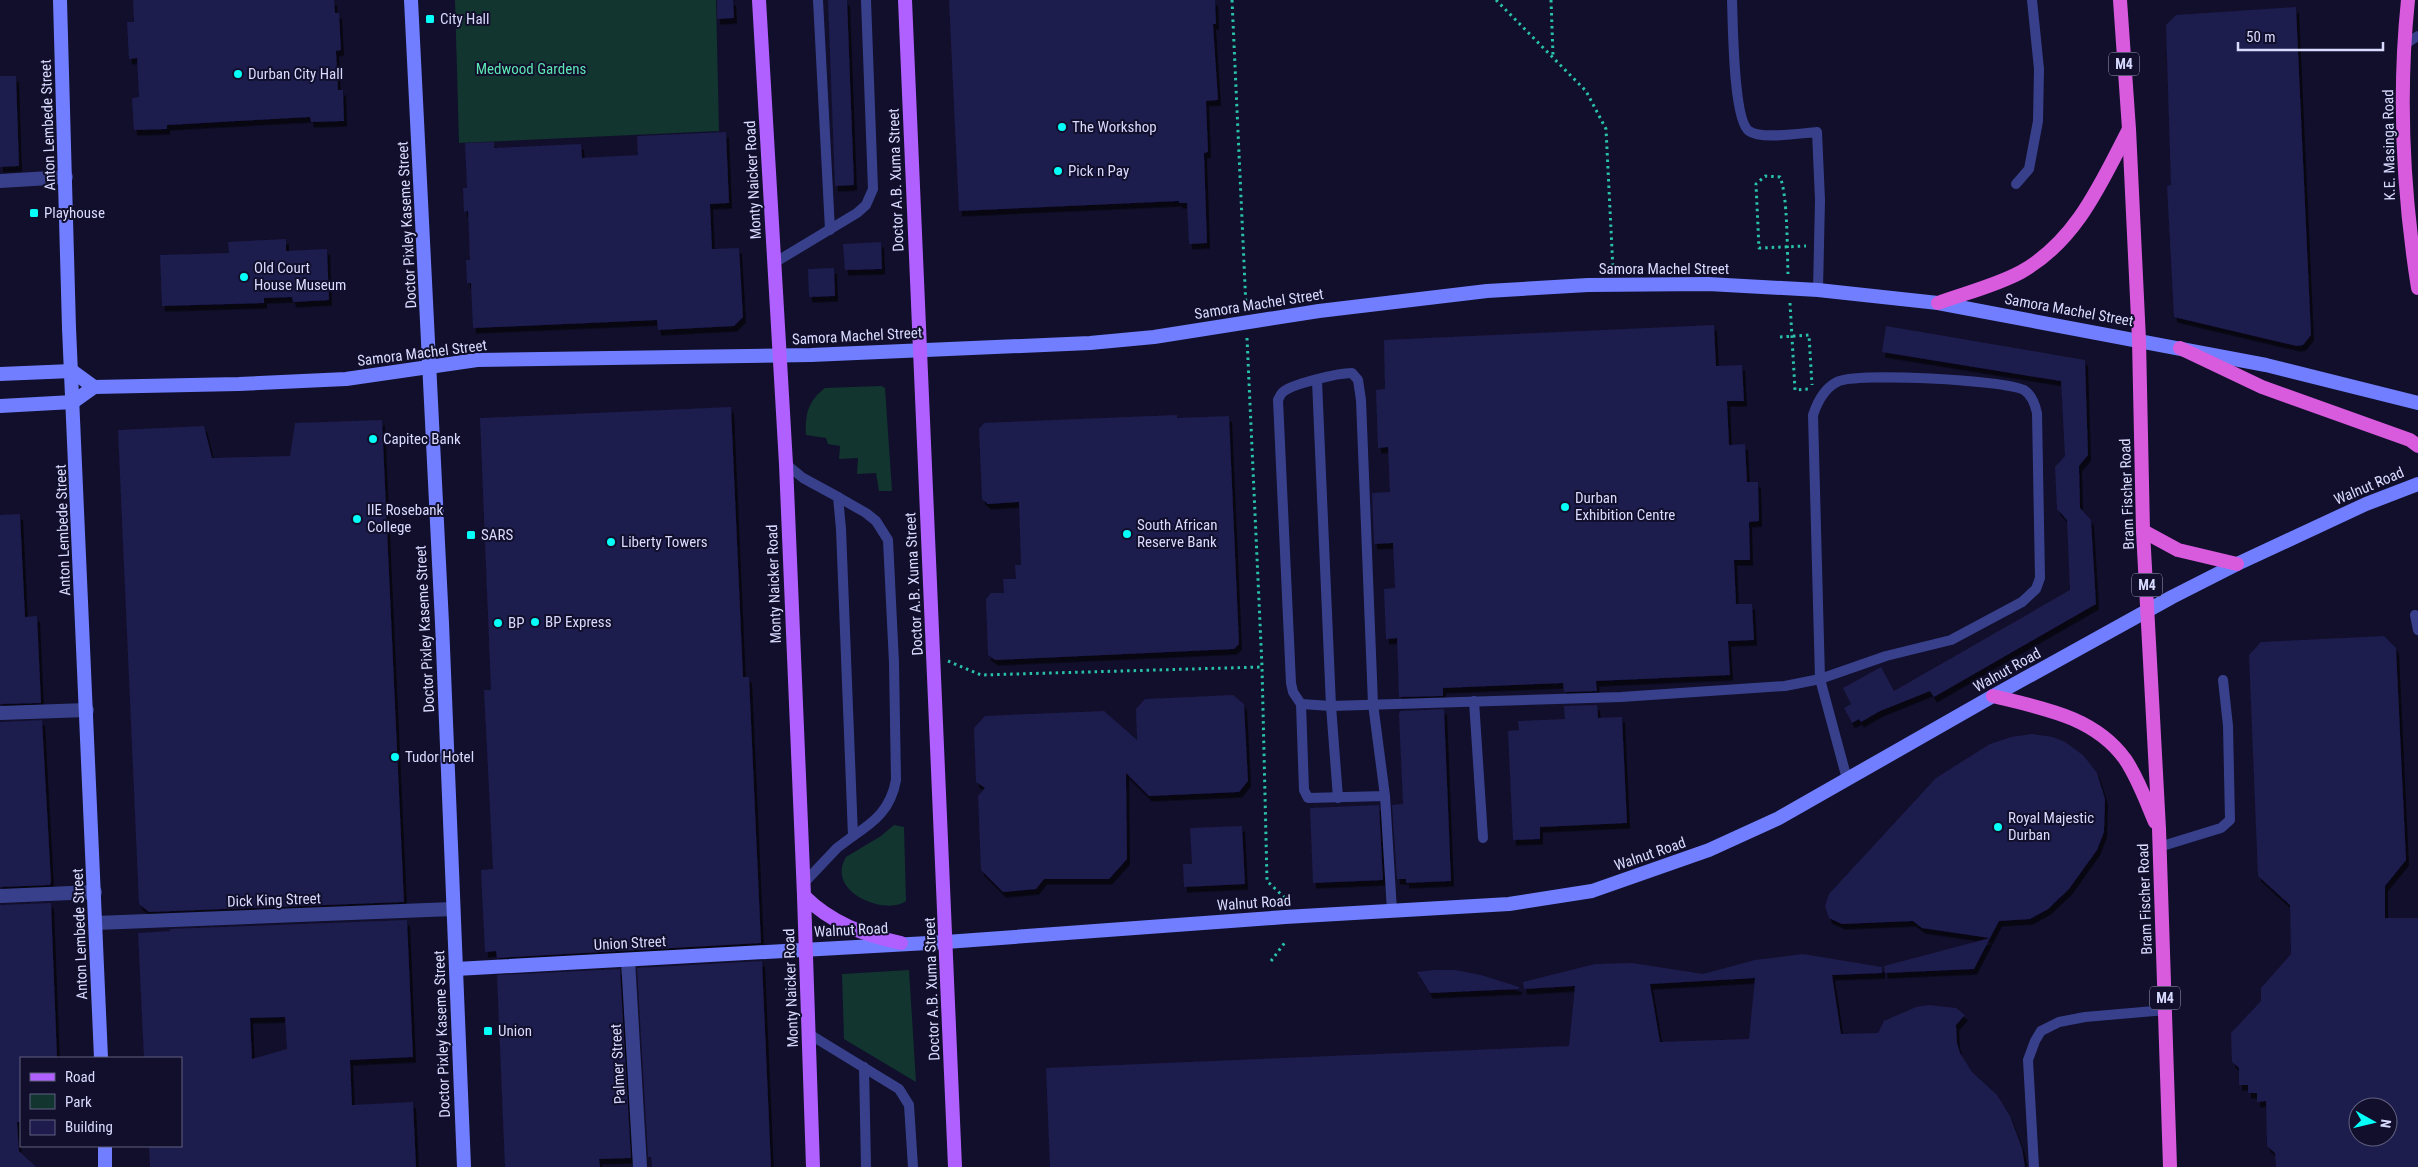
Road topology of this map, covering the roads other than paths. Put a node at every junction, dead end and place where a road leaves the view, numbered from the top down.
1 (60, 0) edge
2 (411, 0) edge
3 (759, 0) edge
4 (818, 0) edge
5 (866, 0) edge
6 (905, 0) edge
7 (1732, 0) edge
8 (2032, 0) edge
9 (2120, 0) edge
10 (2408, 0) edge
11 (2418, 36) edge
12 (2405, 44) junction
13 (2129, 128) junction
14 (66, 177) junction
15 (0, 181) edge
16 (2016, 184) dead end
17 (2408, 217) junction
18 (830, 230) junction
19 (2418, 236) edge
20 (774, 263) junction
21 (2418, 288) edge
22 (1818, 290) junction
23 (1938, 303) junction
24 (2139, 340) junction
25 (2180, 348) junction
26 (919, 349) junction
27 (778, 356) junction
28 (430, 368) junction
29 (72, 371) junction
30 (0, 374) edge
31 (1317, 381) junction
32 (94, 387) junction
33 (73, 402) junction
34 (2418, 403) edge
35 (0, 406) edge
36 (2418, 446) edge
37 (786, 464) junction
38 (2418, 484) edge
39 (838, 497) junction
40 (2143, 530) junction
41 (2237, 564) junction
42 (2147, 611) junction
43 (2415, 615) dead end
44 (2418, 630) edge
45 (1820, 679) junction
46 (2223, 680) dead end
47 (1993, 696) junction
48 (1474, 701) junction
49 (1301, 704) junction
50 (1373, 704) junction
51 (1331, 706) junction
52 (87, 710) junction
53 (0, 713) edge
54 (1846, 778) junction
55 (1385, 796) junction
56 (1338, 798) junction
57 (2159, 829) junction
58 (853, 836) junction
59 (1483, 838) dead end
60 (2160, 847) junction
61 (804, 890) junction
62 (95, 892) junction
63 (0, 896) edge
64 (453, 909) junction
65 (1392, 911) junction
66 (96, 923) junction
67 (946, 942) junction
68 (901, 943) junction
69 (806, 949) junction
70 (628, 960) junction
71 (456, 969) junction
72 (2166, 1010) junction
73 (809, 1034) junction
74 (101, 1057) edge
75 (864, 1067) junction
76 (105, 1147) edge
77 (106, 1167) edge
78 (464, 1167) edge
79 (640, 1167) edge
80 (813, 1167) edge
81 (866, 1167) edge
82 (913, 1167) edge
83 (955, 1167) edge
84 (2034, 1167) edge
85 (2170, 1167) edge

1 - 14 main road, Anton Lembede Street
2 - 28 main road, Doctor Pixley Kaseme Street
3 - 20 main road, Monty Naicker Road
4 - 18 lane
5 - 18 lane
6 - 26 main road, Doctor A.B. Xuma Street
7 - 22 lane
8 - 16 lane
9 - 13 highway, Bram Fischer Road / M4
10 - 12 highway, K.E. Masinga Road
11 - 12 lane
12 - 17 highway, K.E. Masinga Road
13 - 23 highway
13 - 24 highway, Bram Fischer Road / M4
14 - 15 street
14 - 29 main road, Anton Lembede Street
17 - 19 highway
17 - 21 highway, K.E. Masinga Road
18 - 20 lane
20 - 27 main road, Monty Naicker Road
22 - 23 main road, Samora Machel Street
22 - 26 main road, Samora Machel Street
23 - 24 main road, Samora Machel Street
24 - 25 main road, Samora Machel Street
24 - 40 highway, Bram Fischer Road / M4
25 - 34 main road, Samora Machel Street
25 - 36 highway
26 - 27 main road, Samora Machel Street
26 - 67 main road, Doctor A.B. Xuma Street
27 - 28 main road, Samora Machel Street
27 - 37 main road, Monty Naicker Road
28 - 32 main road, Samora Machel Street
28 - 64 main road, Doctor Pixley Kaseme Street
29 - 30 main road
29 - 32 main road
29 - 33 main road, Anton Lembede Street
31 - 49 lane
31 - 50 lane
31 - 51 lane
32 - 33 main road
33 - 35 main road
33 - 52 main road, Anton Lembede Street
37 - 39 lane
37 - 61 main road, Monty Naicker Road
38 - 41 main road, Walnut Road
39 - 58 lane
39 - 58 lane
40 - 41 highway
40 - 42 highway, Bram Fischer Road / M4
41 - 42 main road, Walnut Road
42 - 47 main road, Walnut Road
42 - 57 highway, Bram Fischer Road / M4
43 - 44 lane
45 - 45 lane
45 - 48 lane
45 - 54 lane
46 - 60 lane
47 - 54 main road, Walnut Road
47 - 57 highway
48 - 50 lane
48 - 59 lane
49 - 51 lane
49 - 56 lane
50 - 51 lane
50 - 55 lane
51 - 56 lane
52 - 53 street
52 - 62 main road, Anton Lembede Street
54 - 65 main road, Walnut Road
55 - 56 lane
55 - 65 lane
57 - 60 highway, Bram Fischer Road / M4
58 - 61 lane
60 - 72 highway, Bram Fischer Road / M4
61 - 68 main road
61 - 69 main road, Monty Naicker Road
62 - 63 street
62 - 66 main road, Anton Lembede Street
64 - 66 street, Dick King Street
64 - 71 main road, Doctor Pixley Kaseme Street
65 - 67 main road, Walnut Road
66 - 74 main road, Anton Lembede Street
67 - 68 main road, Walnut Road
67 - 83 main road, Doctor A.B. Xuma Street
68 - 69 main road, Walnut Road
69 - 70 main road, Union Street
69 - 73 main road, Monty Naicker Road
70 - 71 main road, Union Street
70 - 79 street, Palmer Street
71 - 78 main road, Doctor Pixley Kaseme Street
72 - 84 lane
72 - 85 highway, Bram Fischer Road / M4
73 - 75 lane
73 - 80 main road, Monty Naicker Road
75 - 81 lane
75 - 82 lane
76 - 77 main road

